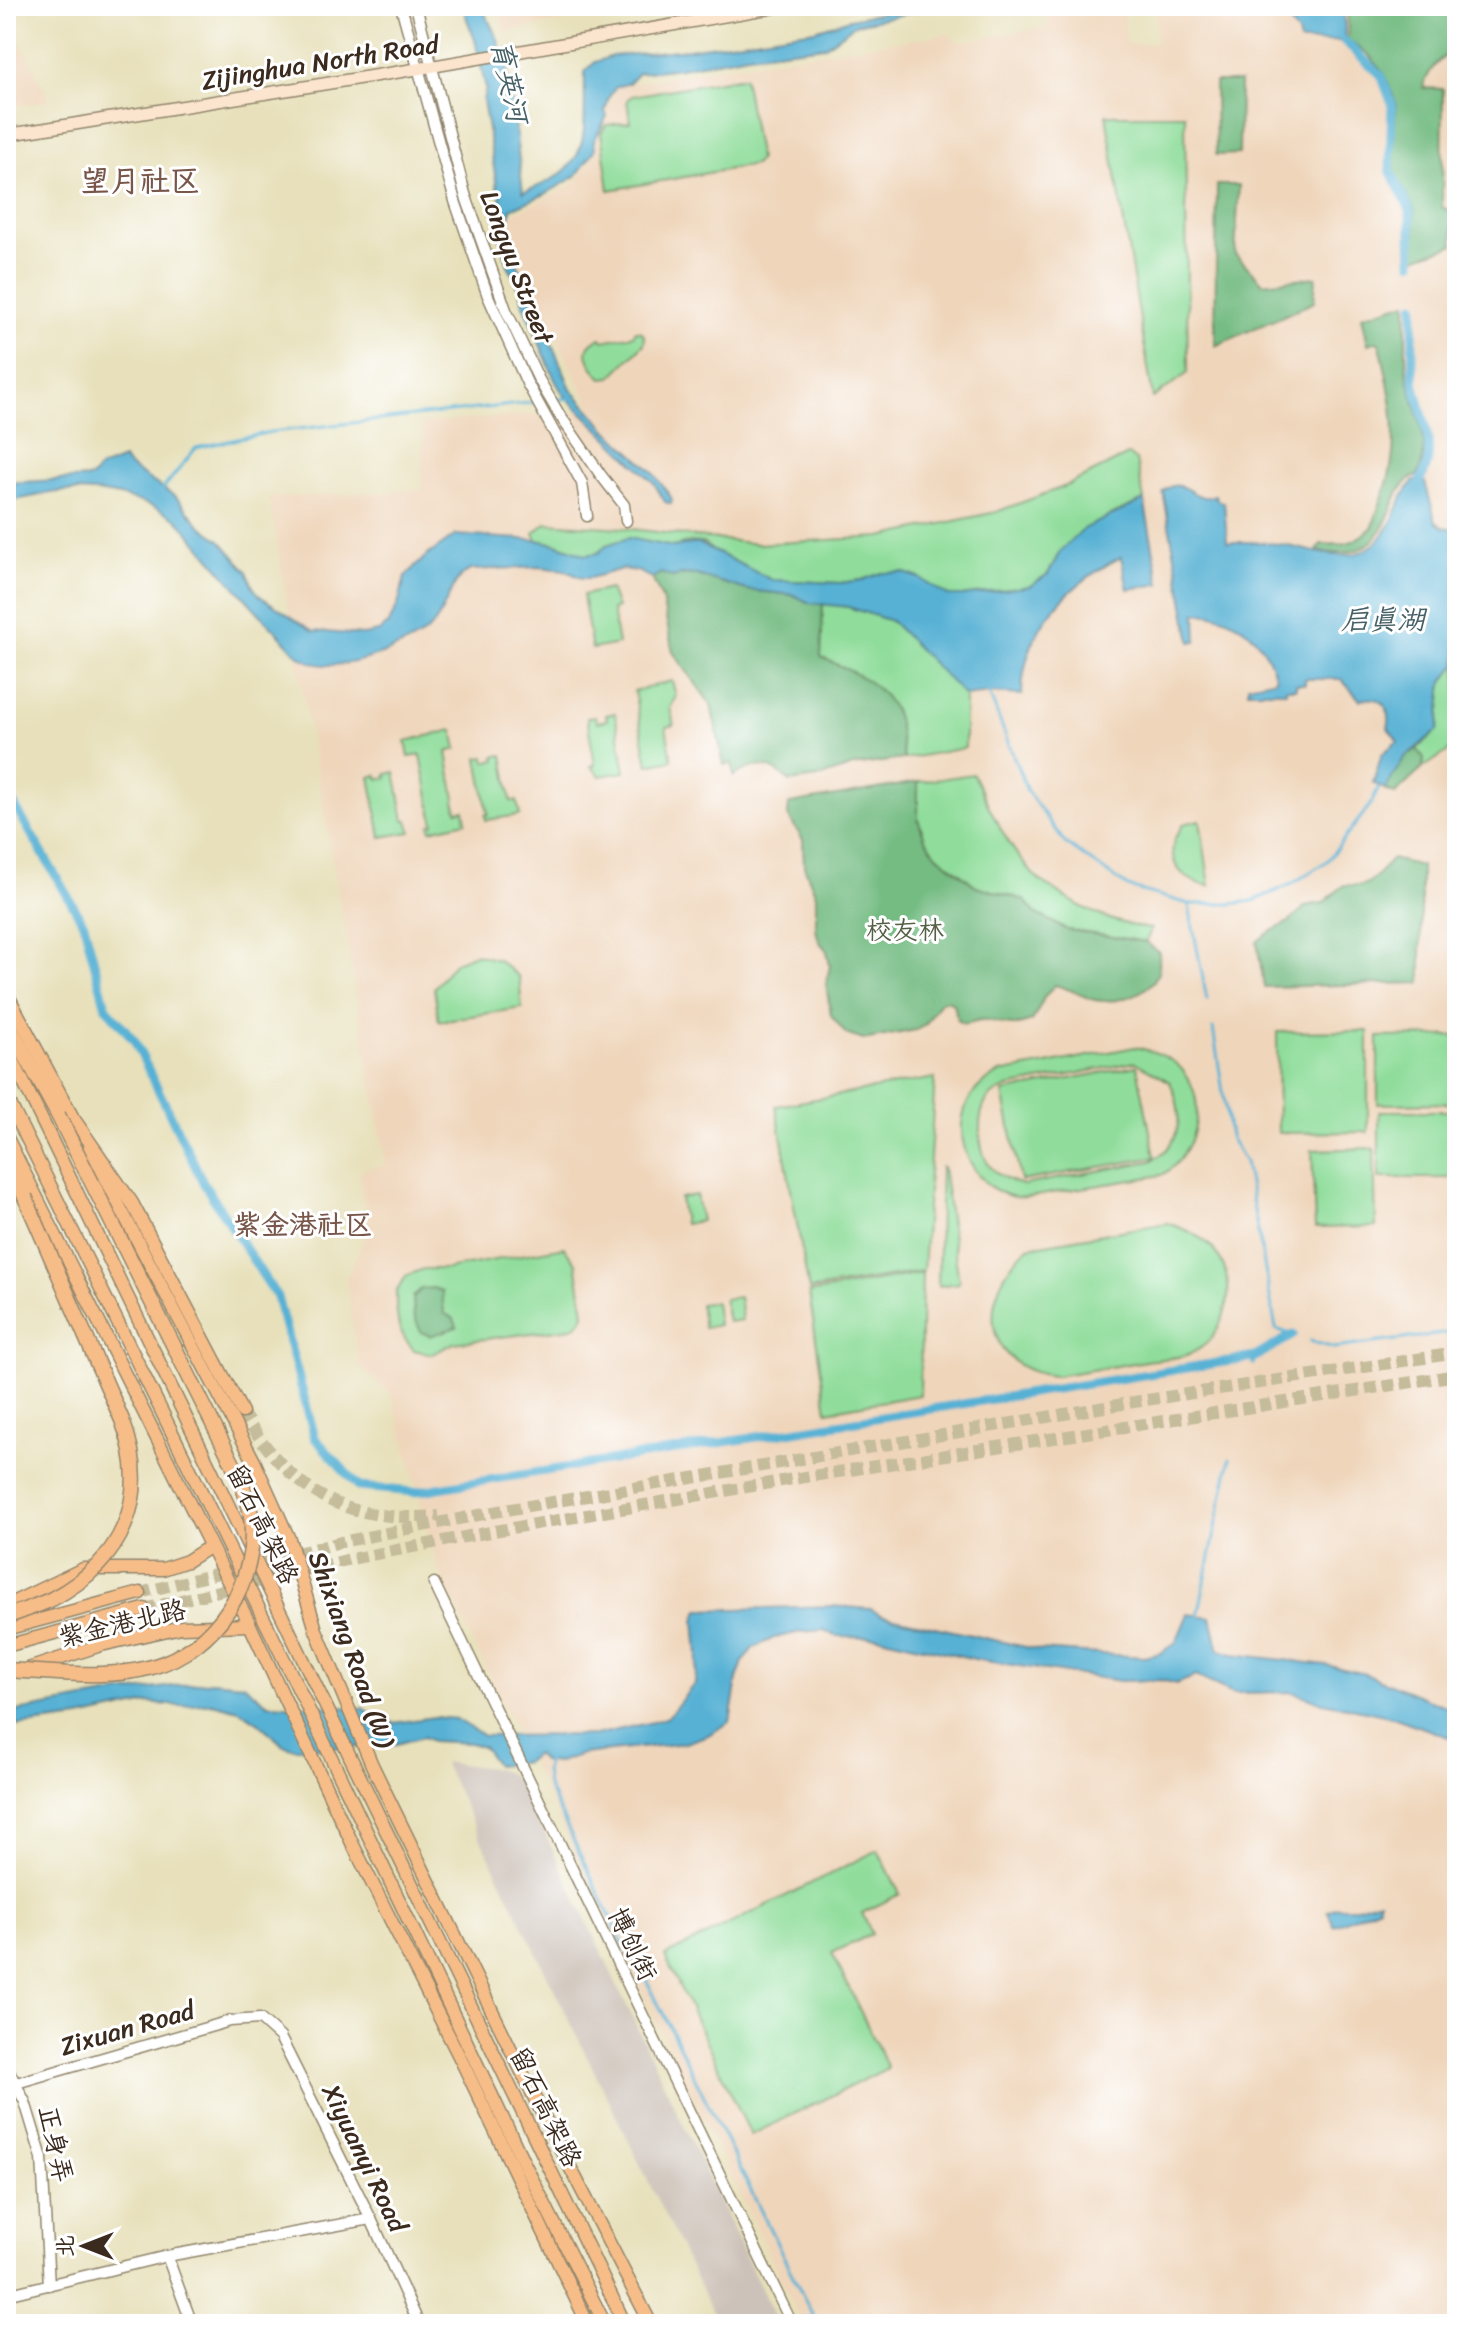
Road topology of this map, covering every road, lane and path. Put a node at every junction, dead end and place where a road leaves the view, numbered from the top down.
1 (401, 6) edge
2 (416, 6) edge
3 (783, 6) edge
4 (433, 66) junction
5 (417, 69) junction
6 (6, 135) edge
7 (587, 516) dead end
8 (626, 521) dead end
9 (6, 992) edge
10 (6, 1020) edge
11 (6, 1046) edge
12 (6, 1096) edge
13 (65, 1116) junction
14 (6, 1136) edge
15 (6, 1154) edge
16 (242, 1412) tunnel mouth
17 (209, 1547) junction
18 (434, 1583) dead end
19 (140, 1593) tunnel mouth
20 (6, 1606) edge
21 (144, 1609) tunnel mouth
22 (6, 1617) edge
23 (250, 1625) junction
24 (6, 1629) edge
25 (6, 1646) edge
26 (6, 1670) edge
27 (80, 1673) junction
28 (6, 1677) edge
29 (260, 2019) joint
30 (6, 2065) edge
31 (11, 2084) edge
32 (371, 2219) junction
33 (167, 2256) junction
34 (49, 2285) junction
35 (6, 2295) edge
36 (604, 2321) edge
37 (625, 2321) edge
38 (192, 2324) edge
39 (419, 2324) edge
40 (588, 2324) edge
41 (651, 2324) edge
42 (792, 2324) edge

1 - 5 street, Longyu Street
2 - 4 street, Longyu Street
3 - 4 main road, Zijinghua North Road
4 - 5 main road, Zijinghua North Road
4 - 8 street, Longyu Street
5 - 6 main road, Zijinghua North Road
5 - 7 street, Longyu Street
9 - 13 main road, Shixiang Road (W)
10 - 13 highway
11 - 37 main road, 留石高架路
12 - 36 main road, 留石高架路
13 - 16 main road
13 - 27 highway, bridge
13 - 41 main road, Shixiang Road (W)
14 - 17 main road
15 - 22 highway, bridge
17 - 20 main road, 紫金港北路
17 - 23 main road
18 - 42 street, 博创街
19 - 24 main road
21 - 25 main road
23 - 28 main road, 紫金港北路
23 - 40 main road
26 - 27 highway, bridge
27 - 28 highway, bridge
29 - 31 street, Zixuan Road
29 - 32 street, Xiyuanyi Road
30 - 31 street, 正身弄
31 - 34 street, 正身弄
32 - 33 street
32 - 39 street, Xiyuanyi Road
33 - 34 street
33 - 38 street
34 - 35 street

